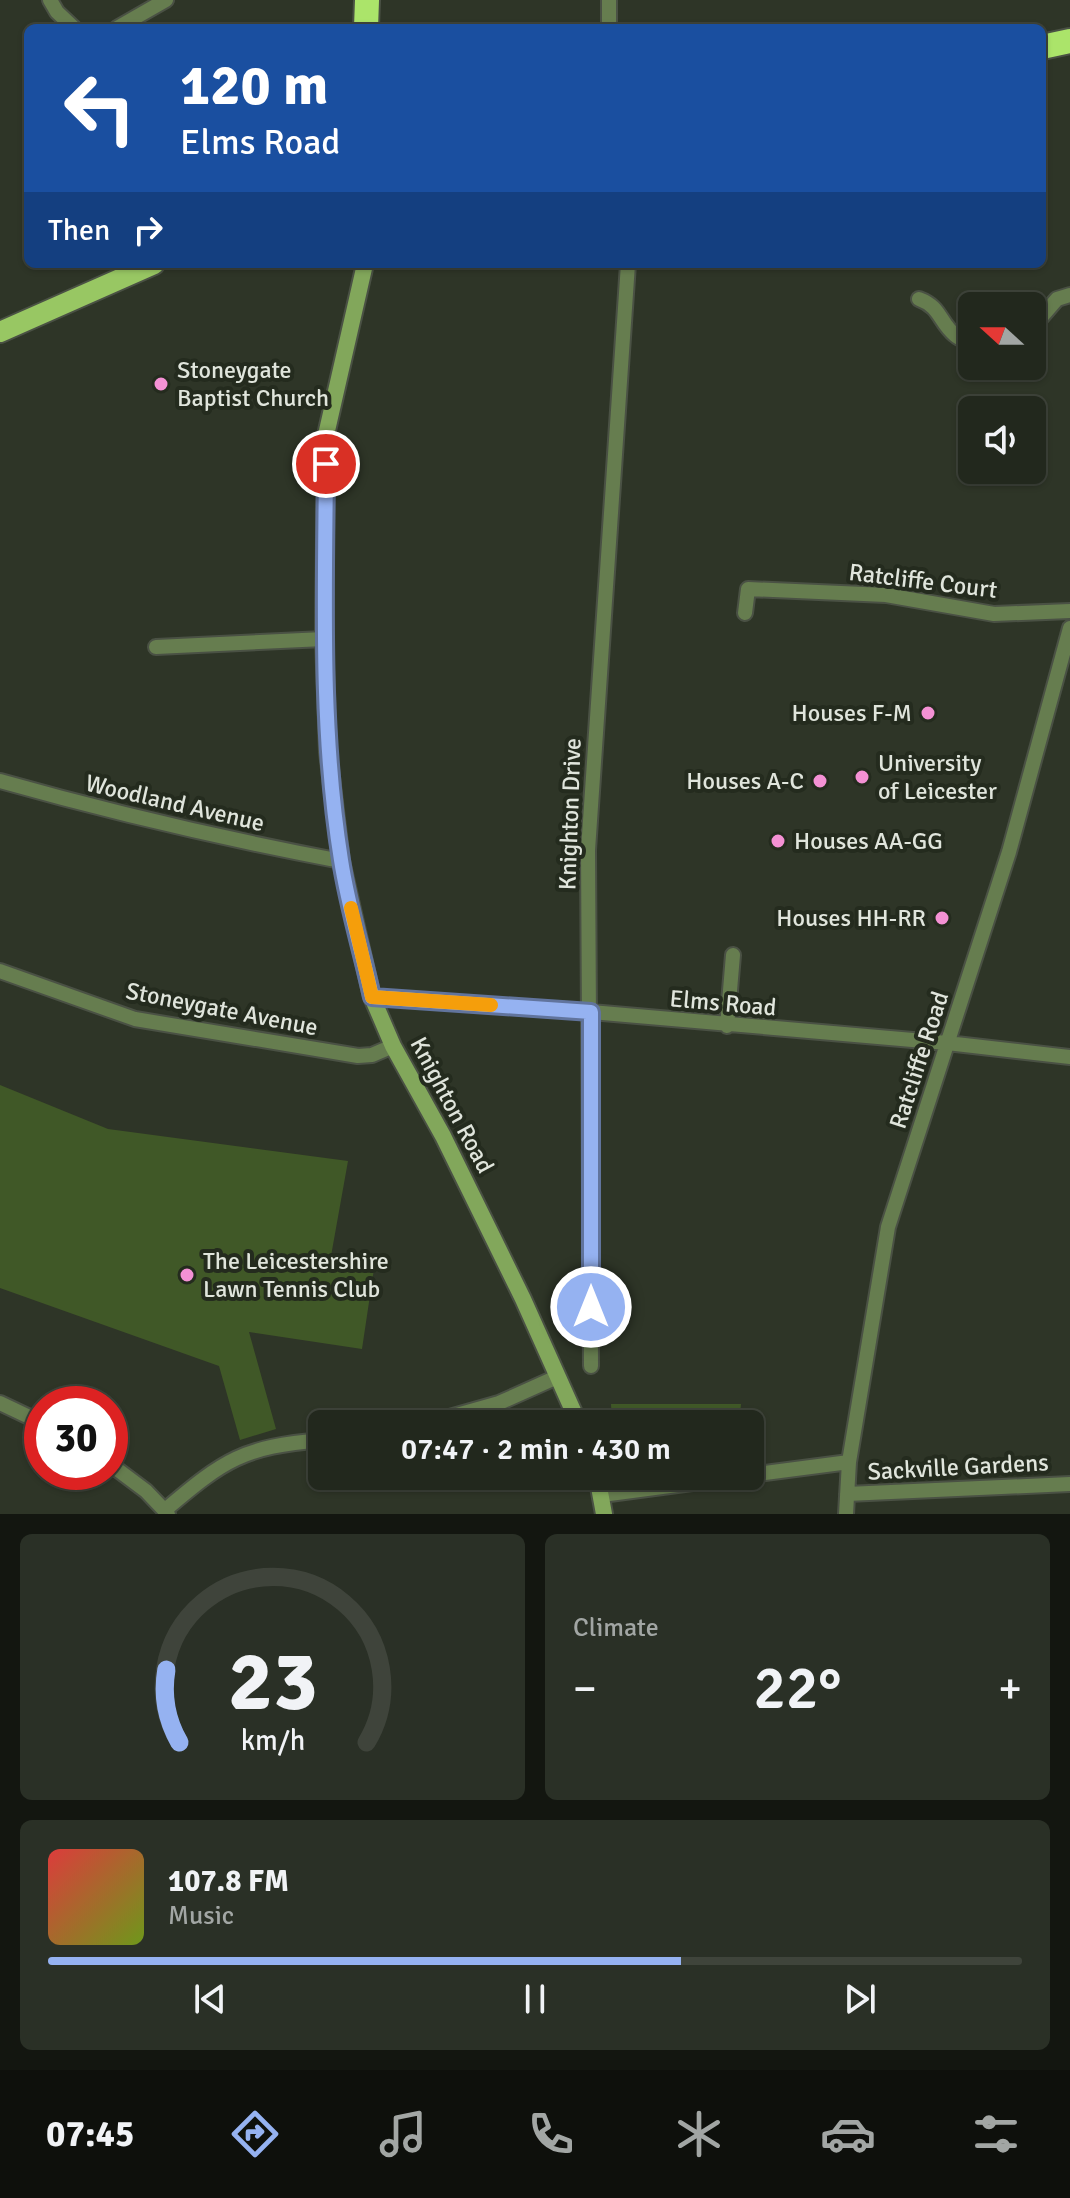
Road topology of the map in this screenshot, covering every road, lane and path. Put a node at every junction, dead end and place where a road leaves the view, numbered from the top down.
1 (50, 0) edge
2 (166, 0) edge
3 (367, 0) edge
4 (609, 0) edge
5 (70, 24) edge
6 (124, 24) edge
7 (366, 24) edge
8 (609, 24) edge
9 (1070, 41) edge
10 (1046, 46) edge
11 (145, 268) edge
12 (364, 268) edge
13 (628, 268) edge
14 (1070, 295) edge
15 (919, 299) dead end
16 (1046, 312) edge
17 (0, 332) edge
18 (958, 337) edge
19 (1070, 611) edge
20 (745, 613) dead end
21 (1070, 628) edge
22 (324, 639) junction
23 (156, 647) dead end
24 (0, 781) edge
25 (341, 861) junction
26 (733, 955) dead end
27 (0, 971) edge
28 (372, 997) junction
29 (591, 1012) junction
30 (727, 1026) junction
31 (947, 1043) junction
32 (393, 1046) junction
33 (1070, 1057) edge
34 (591, 1366) dead end
35 (557, 1377) junction
36 (0, 1403) edge
37 (474, 1410) edge
38 (572, 1410) edge
39 (24, 1414) edge
40 (308, 1441) edge
41 (849, 1462) junction
42 (764, 1474) edge
43 (128, 1476) edge
44 (1070, 1484) edge
45 (601, 1490) edge
46 (640, 1490) edge
47 (847, 1494) junction
48 (602, 1495) junction
49 (166, 1512) edge
50 (604, 1514) edge
51 (846, 1514) edge

1 - 5 street
2 - 6 street
3 - 7 highway
4 - 8 street
9 - 10 highway
11 - 17 main road
12 - 22 street, Knighton Road
13 - 29 street, Knighton Drive
14 - 16 street
15 - 18 street
19 - 20 street, Ratcliffe Court
21 - 31 street, Ratcliffe Road
22 - 23 street
22 - 25 street, Knighton Road
24 - 25 street, Woodland Avenue
25 - 28 street, Knighton Road
26 - 30 street
27 - 32 street, Stoneygate Avenue
28 - 29 street, Elms Road
28 - 32 street, Knighton Road
29 - 30 street, Elms Road
29 - 34 street, Knighton Drive
30 - 31 street, Elms Road
31 - 33 street, Elms Road
31 - 41 street, Ratcliffe Road
32 - 35 street, Knighton Road
35 - 37 street
35 - 38 street, Knighton Road
36 - 39 street
40 - 49 street
41 - 42 street
41 - 47 street, Ratcliffe Road
43 - 49 street
44 - 47 street, Sackville Gardens
45 - 48 street
46 - 48 street
47 - 51 street, Ratcliffe Road
48 - 50 street

